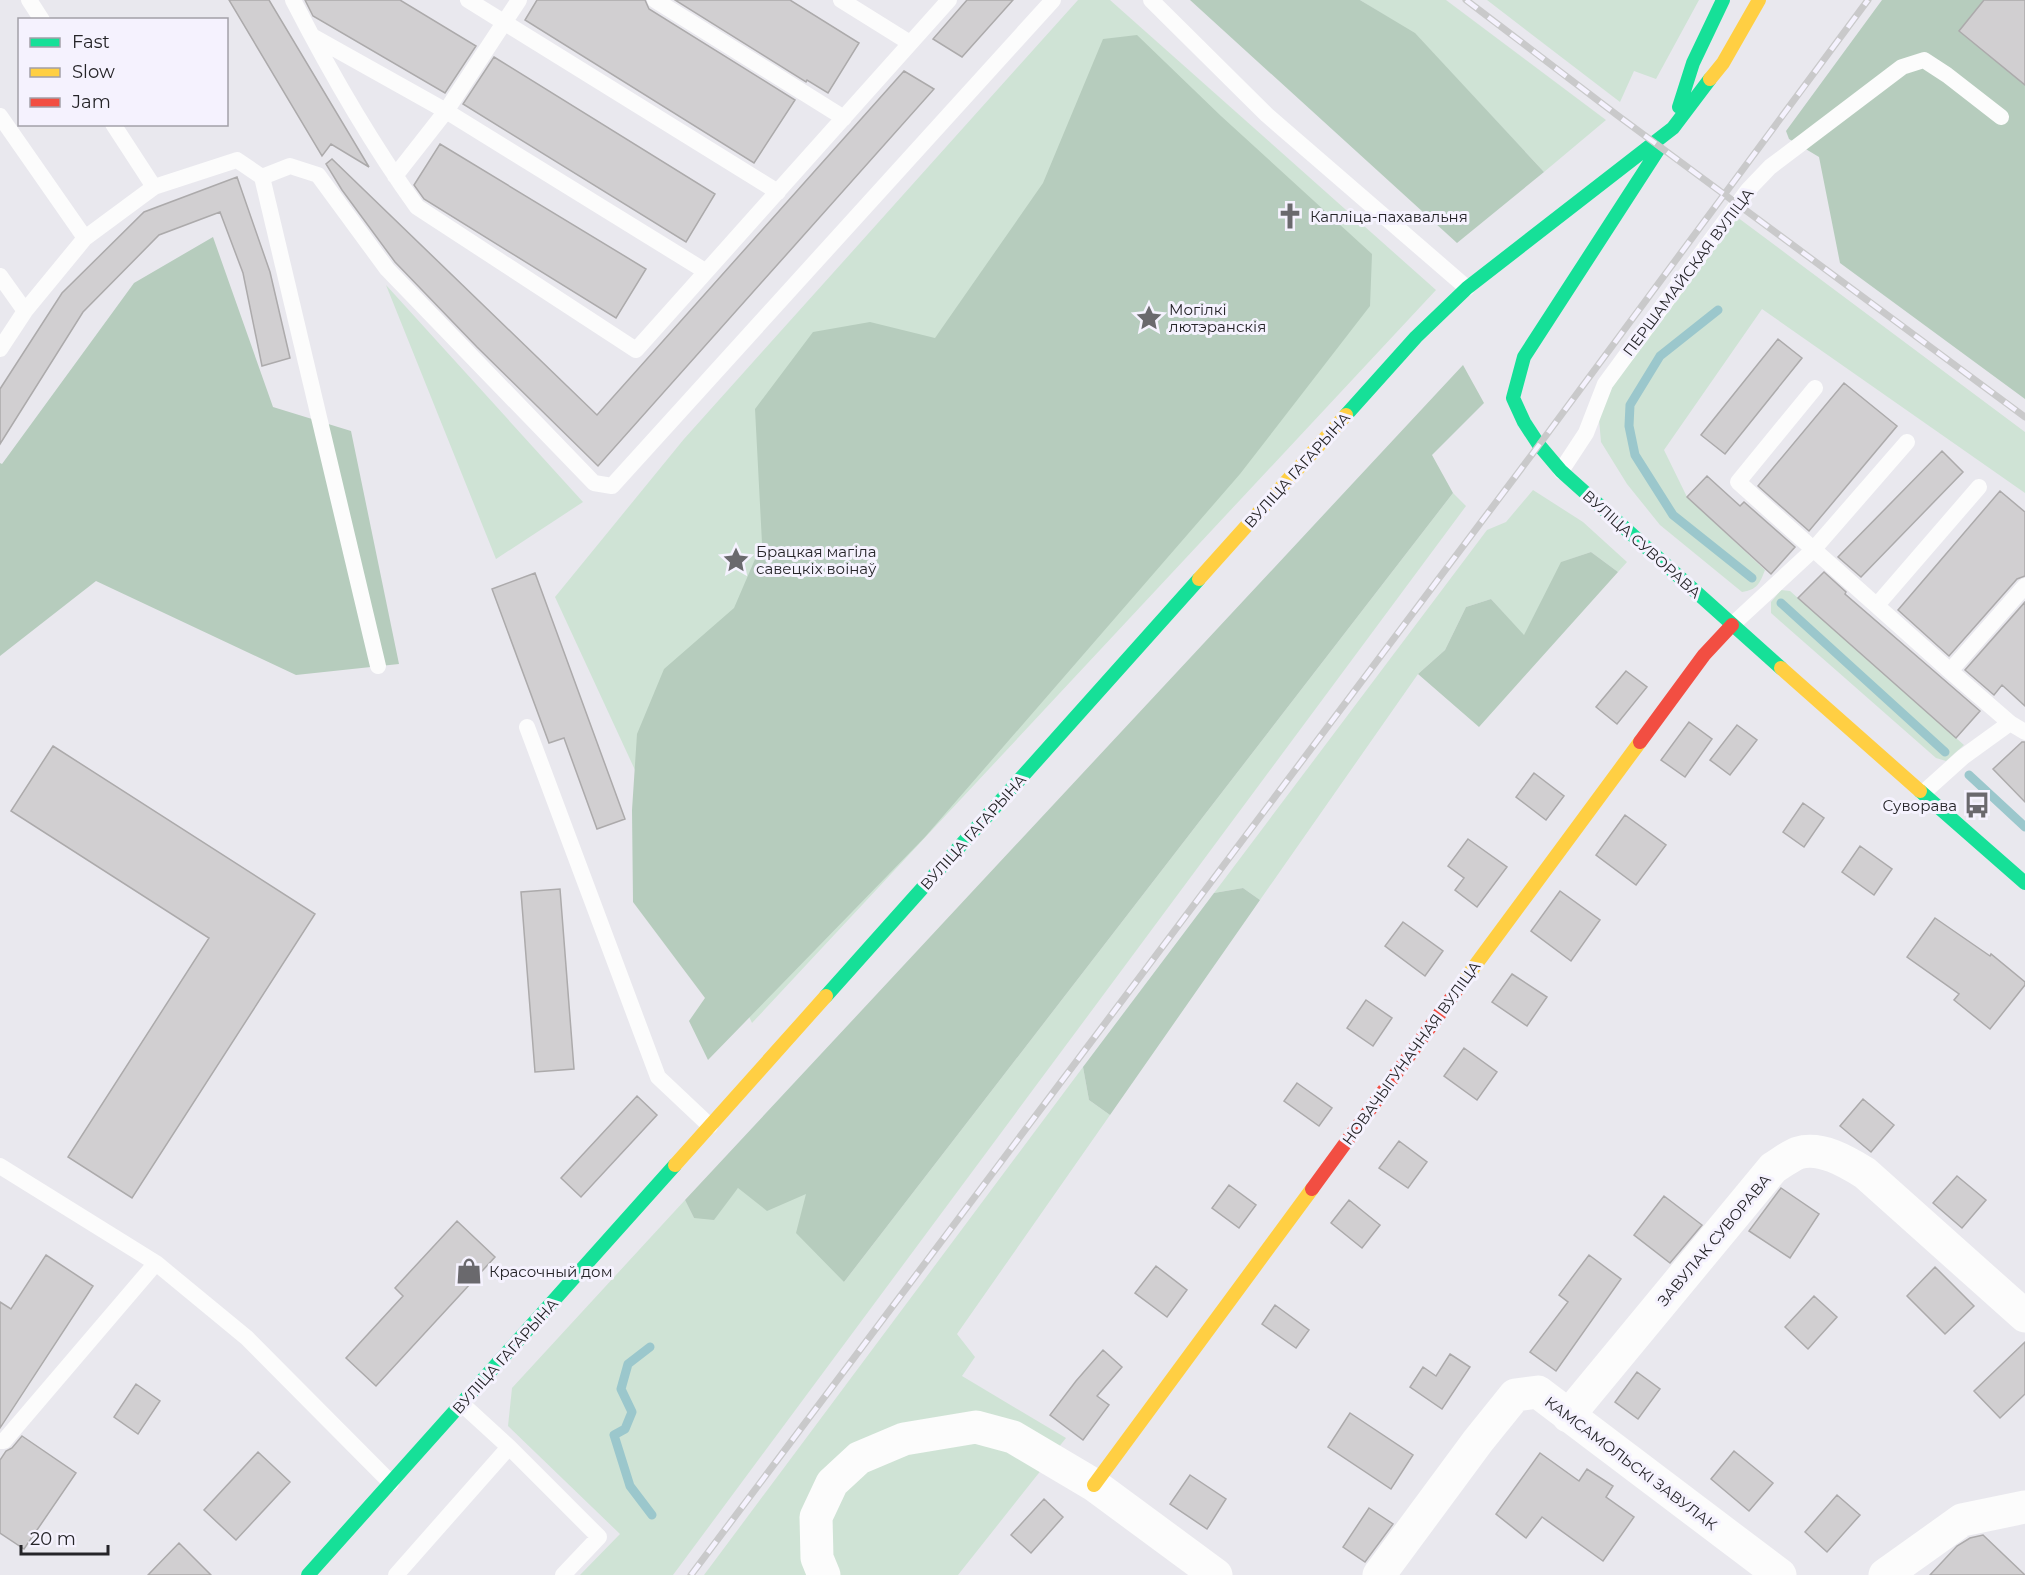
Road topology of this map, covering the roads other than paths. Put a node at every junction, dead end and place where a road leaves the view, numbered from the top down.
1 (29, 0) edge
2 (293, 0) edge
3 (468, 0) edge
4 (519, 0) edge
5 (655, 0) edge
6 (842, 0) edge
7 (949, 0) edge
8 (1053, 0) edge
9 (1151, 0) edge
10 (1723, 0) edge
11 (1759, 0) edge
12 (41, 18) edge
13 (504, 22) junction
14 (311, 36) junction
15 (910, 43) junction
16 (446, 111) junction
17 (0, 116) edge
18 (2001, 117) dead end
19 (844, 118) junction
20 (114, 126) edge
21 (1673, 128) junction
22 (395, 176) junction
23 (262, 177) junction
24 (154, 187) junction
25 (778, 192) junction
26 (85, 238) junction
27 (705, 271) junction
28 (0, 276) edge
29 (1467, 288) junction
30 (25, 311) junction
31 (0, 349) edge
32 (1815, 388) dead end
33 (1907, 442) dead end
34 (1561, 471) junction
35 (1979, 488) dead end
36 (1813, 550) junction
37 (2025, 586) edge
38 (1877, 605) junction
39 (1732, 625) junction
40 (378, 666) dead end
41 (1950, 671) junction
42 (2010, 723) junction
43 (527, 727) dead end
44 (2025, 732) edge
45 (1923, 793) junction
46 (2025, 883) edge
47 (710, 1126) junction
48 (0, 1166) edge
49 (156, 1263) junction
50 (2025, 1316) edge
51 (462, 1404) junction
52 (1568, 1416) junction
53 (0, 1441) edge
54 (509, 1447) junction
55 (391, 1483) junction
56 (1094, 1485) junction
57 (2025, 1507) edge
58 (308, 1575) edge
59 (396, 1575) edge
60 (563, 1575) edge
61 (824, 1575) edge
62 (1216, 1575) edge
63 (1379, 1575) edge
64 (1780, 1575) edge
65 (1885, 1575) edge

1 - 12 lane
2 - 14 lane
3 - 13 lane
4 - 13 lane
5 - 19 lane
6 - 15 lane
7 - 15 lane
8 - 23 lane
9 - 29 lane
10 - 21 main road
11 - 21 main road, ВУЛІЦА ГАГАРЫНА
13 - 16 lane
13 - 25 lane
14 - 16 lane
14 - 22 lane
15 - 19 lane
16 - 22 lane
16 - 27 lane
17 - 26 lane
18 - 34 lane, ПЕРШАМАЙСКАЯ ВУЛІЦА
19 - 25 lane
20 - 24 lane
21 - 29 main road, ВУЛІЦА ГАГАРЫНА
21 - 34 main road, ВУЛІЦА СУВОРАВА
22 - 27 lane
23 - 24 lane
23 - 40 lane
24 - 26 lane
25 - 27 lane
26 - 30 lane
28 - 30 lane
29 - 47 main road, ВУЛІЦА ГАГАРЫНА
30 - 31 lane
32 - 36 lane
33 - 36 lane
34 - 39 main road, ВУЛІЦА СУВОРАВА
35 - 38 lane
36 - 38 lane
36 - 39 lane
37 - 41 lane
38 - 41 lane
39 - 45 main road, ВУЛІЦА СУВОРАВА
39 - 56 main road, НОВАЧЫГУНАЧНАЯ ВУЛІЦА
41 - 42 lane
42 - 44 lane
42 - 45 lane
43 - 47 lane
45 - 46 main road, ВУЛІЦА СУВОРАВА
47 - 51 main road, ВУЛІЦА ГАГАРЫНА
48 - 49 lane
49 - 53 lane
49 - 55 lane
50 - 52 street, ЗАВУЛАК СУВОРАВА
51 - 54 lane
51 - 55 main road, ВУЛІЦА ГАГАРЫНА
52 - 63 street, КАМСАМОЛЬСКІ ЗАВУЛАК
52 - 64 street, КАМСАМОЛЬСКІ ЗАВУЛАК
54 - 59 lane
54 - 60 lane
55 - 58 main road, ВУЛІЦА ГАГАРЫНА
56 - 61 street
56 - 62 street
57 - 65 street

